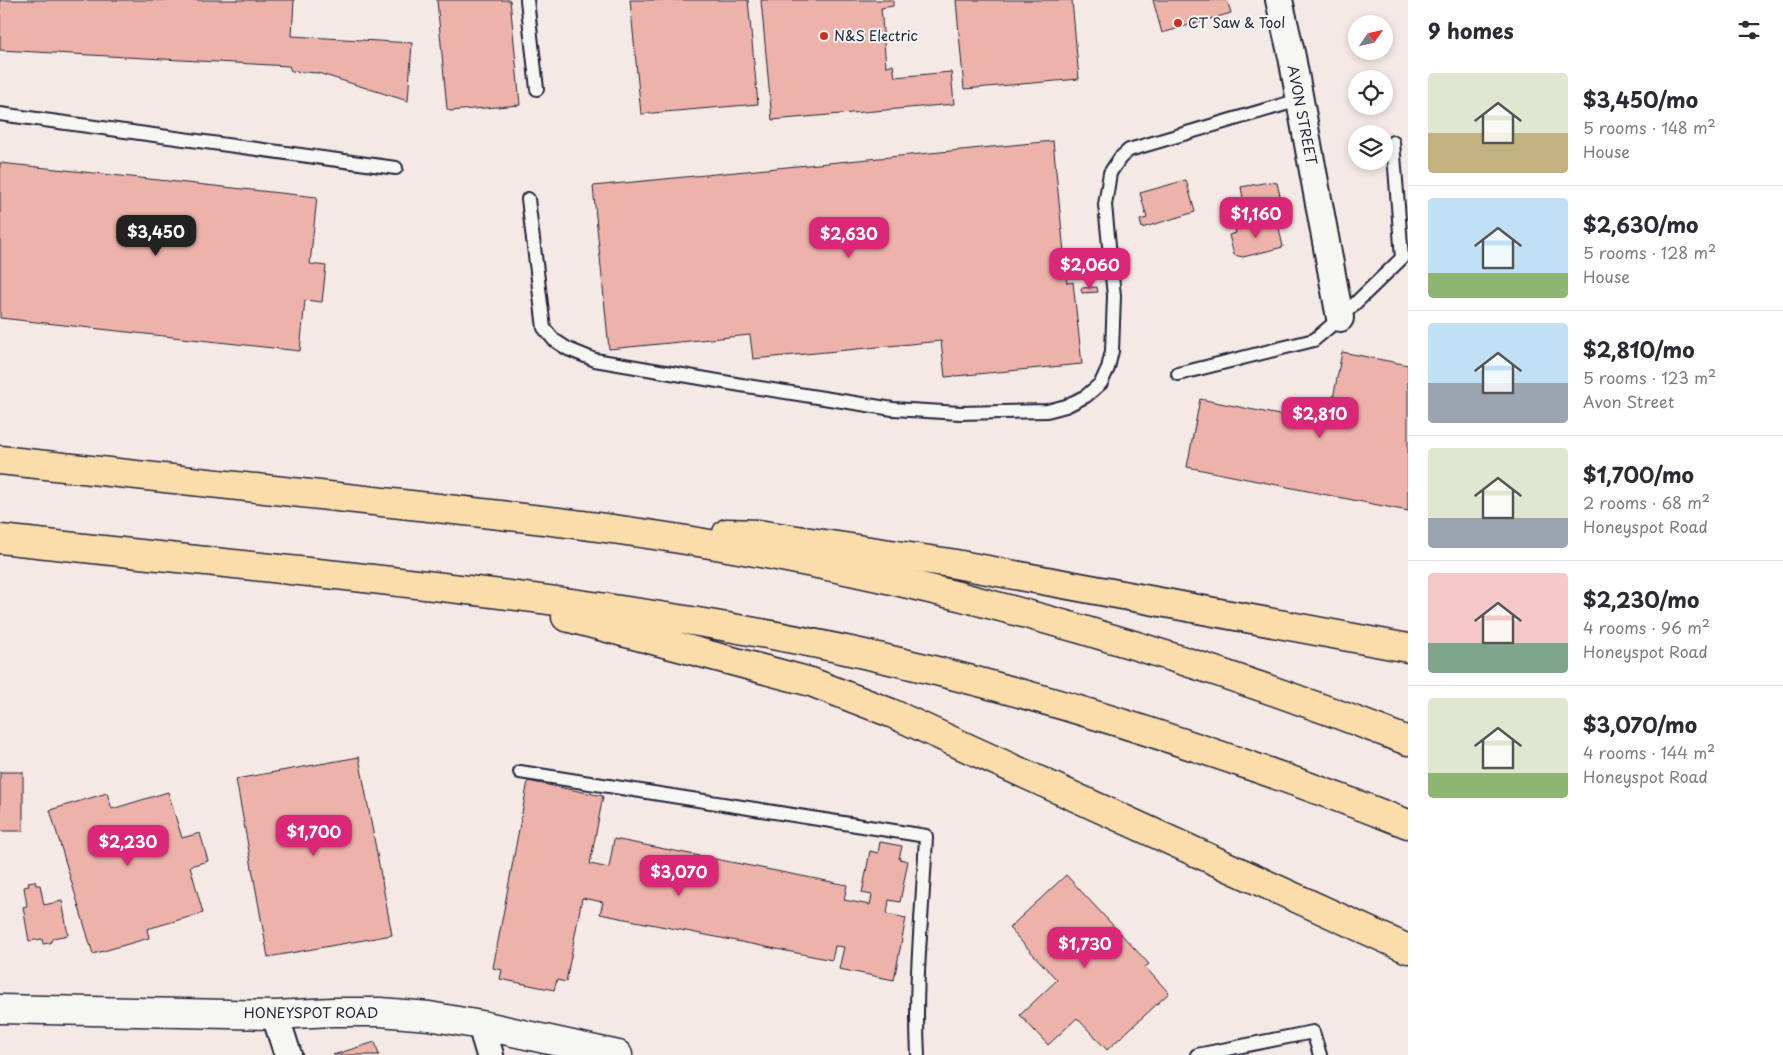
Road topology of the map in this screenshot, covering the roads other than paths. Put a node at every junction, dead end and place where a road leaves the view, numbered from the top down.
1 (527, 0) edge
2 (1279, 0) edge
3 (537, 89) dead end
4 (1300, 100) junction
5 (0, 114) edge
6 (1393, 142) dead end
7 (396, 168) dead end
8 (528, 199) dead end
9 (1405, 259) edge
10 (1340, 318) junction
11 (1178, 374) dead end
12 (0, 460) edge
13 (600, 528) junction
14 (0, 539) edge
15 (461, 589) junction
16 (1408, 648) edge
17 (1408, 741) edge
18 (520, 772) dead end
19 (1408, 824) edge
20 (1408, 949) edge
21 (0, 1009) edge
22 (275, 1015) junction
23 (481, 1025) junction
24 (288, 1055) edge
25 (490, 1055) edge
26 (618, 1055) edge
27 (918, 1055) edge
28 (1196, 1055) edge
29 (1320, 1055) edge

1 - 3 lane
2 - 4 street, AVON STREET
4 - 8 lane
4 - 10 street, AVON STREET
5 - 7 lane
6 - 9 lane
9 - 10 lane
10 - 11 lane
12 - 13 highway
13 - 16 highway
13 - 17 highway
14 - 15 highway
15 - 19 highway
15 - 20 highway
18 - 27 lane
21 - 22 main road, HONEYSPOT ROAD
22 - 23 main road, HONEYSPOT ROAD
22 - 24 street
23 - 25 street
23 - 26 main road, HONEYSPOT ROAD
28 - 29 lane

